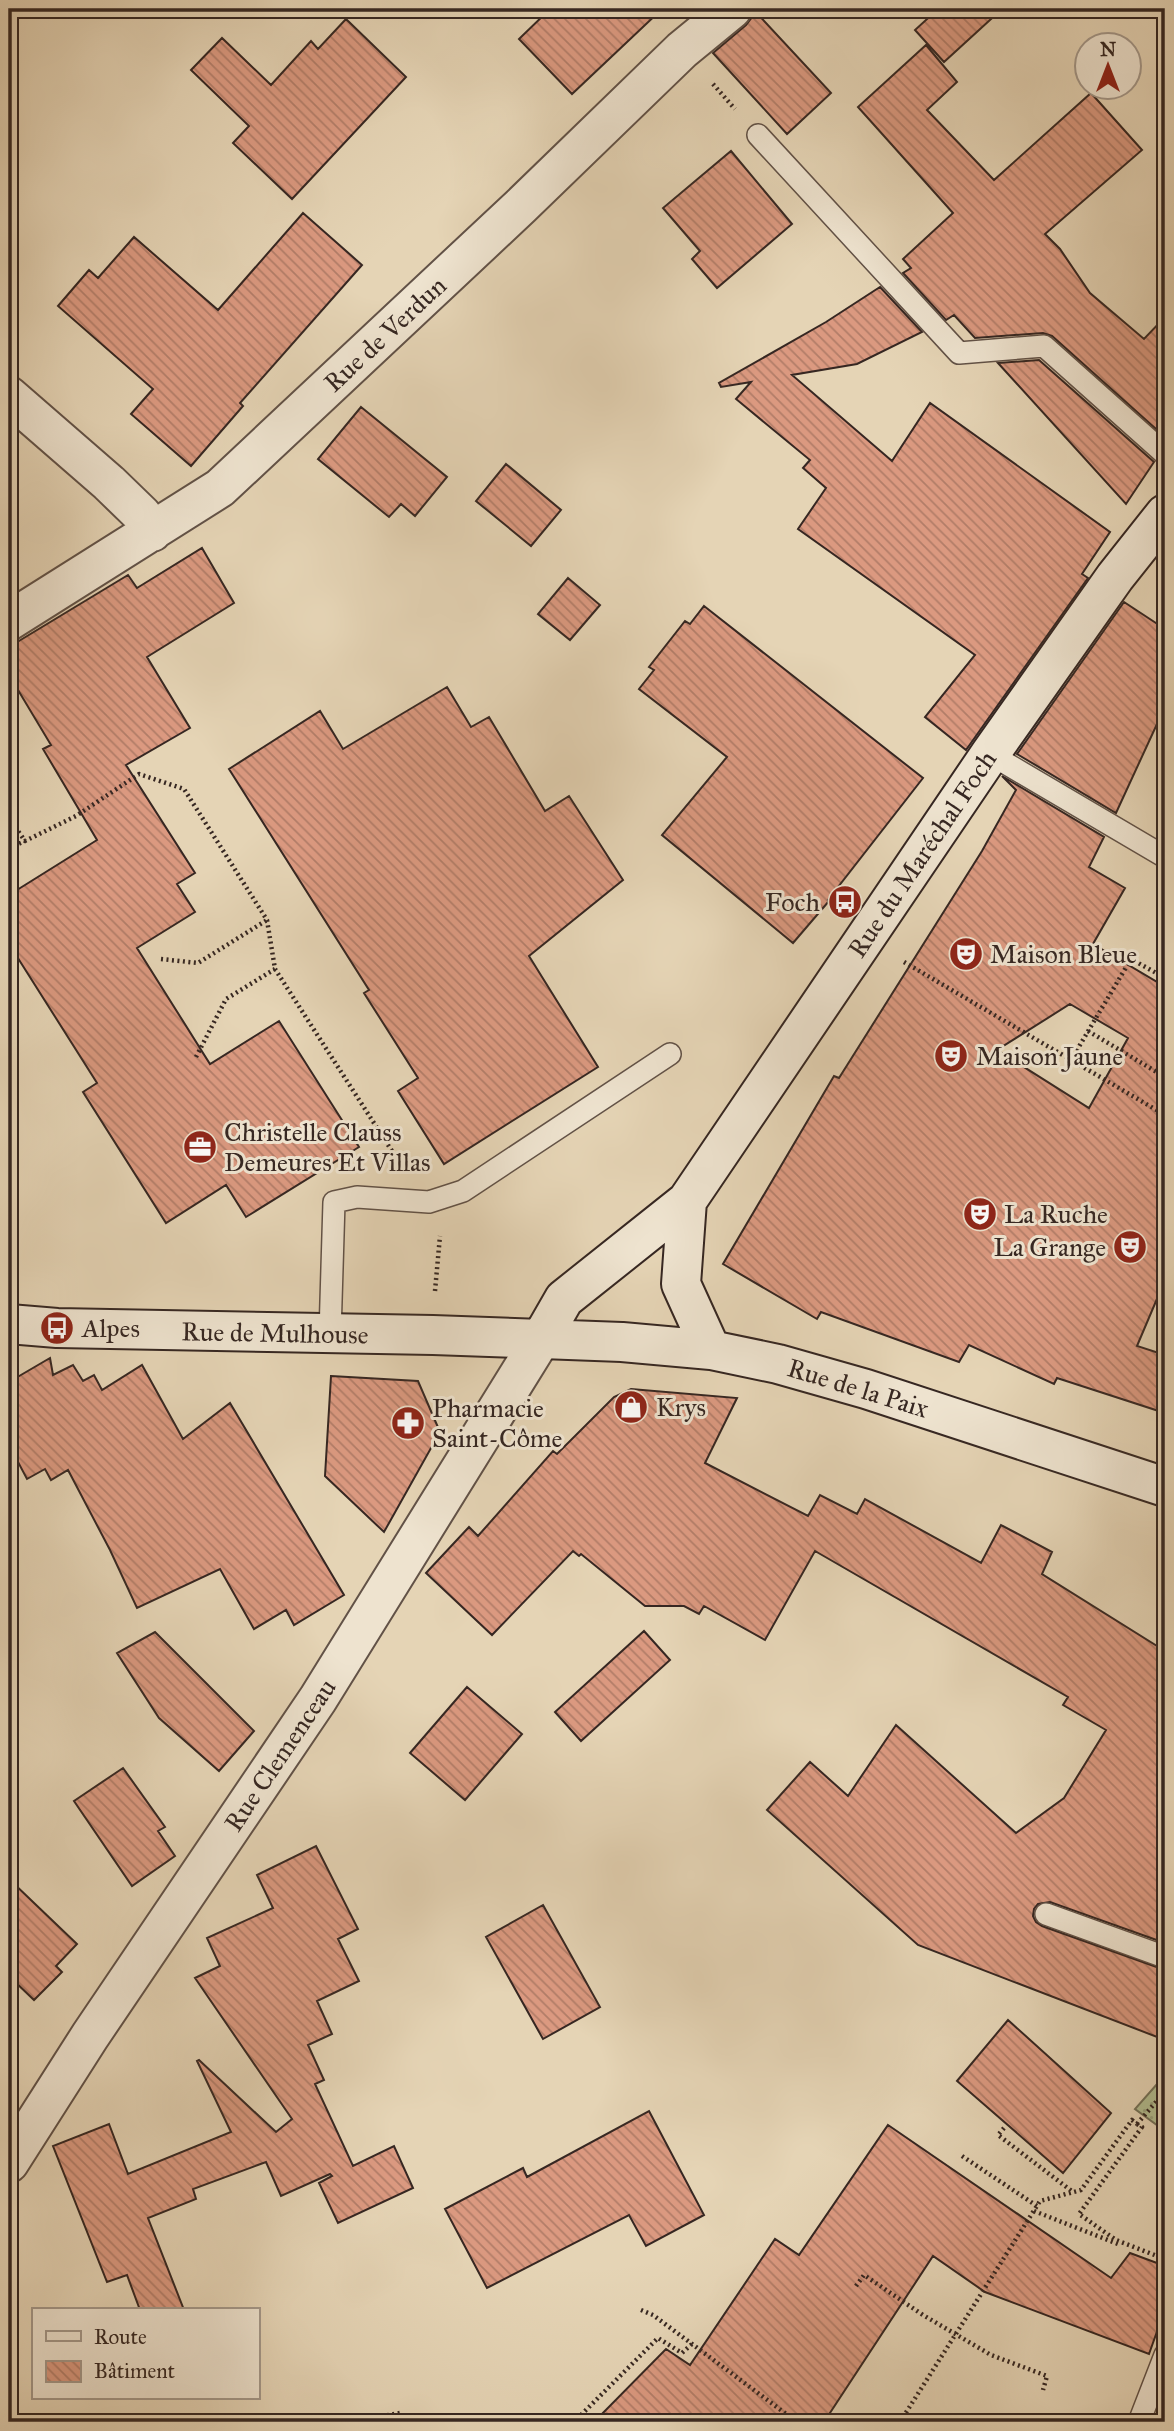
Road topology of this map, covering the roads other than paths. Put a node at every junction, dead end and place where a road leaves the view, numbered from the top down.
1 (732, 9) edge
2 (758, 135) road end
3 (9, 396) edge
4 (1165, 454) edge
5 (1165, 514) edge
6 (152, 532) junction
7 (9, 621) edge
8 (990, 754) junction
9 (1165, 857) edge
10 (670, 1054) dead end
11 (687, 1201) junction
12 (9, 1324) edge
13 (330, 1334) junction
14 (541, 1339) junction
15 (711, 1350) junction
16 (1165, 1487) edge
17 (1046, 1913) dead end
18 (1165, 1957) edge
19 (9, 2163) edge
20 (1165, 2355) edge
21 (1139, 2422) edge

1 - 6 street, Rue de Verdun
2 - 4 lane
3 - 6 street
5 - 8 street, Rue du Maréchal Foch
6 - 7 street, Rue de Verdun
8 - 9 lane
8 - 11 street, Rue du Maréchal Foch
10 - 13 lane
11 - 14 street, Rue du Maréchal Foch
11 - 15 street, Rue du Maréchal Foch
12 - 13 street, Rue de Mulhouse
13 - 14 street, Rue de Mulhouse
14 - 15 street, Rue de la Paix
14 - 19 street, Rue Clemenceau
15 - 16 street, Rue de la Paix
17 - 18 lane
20 - 21 lane

